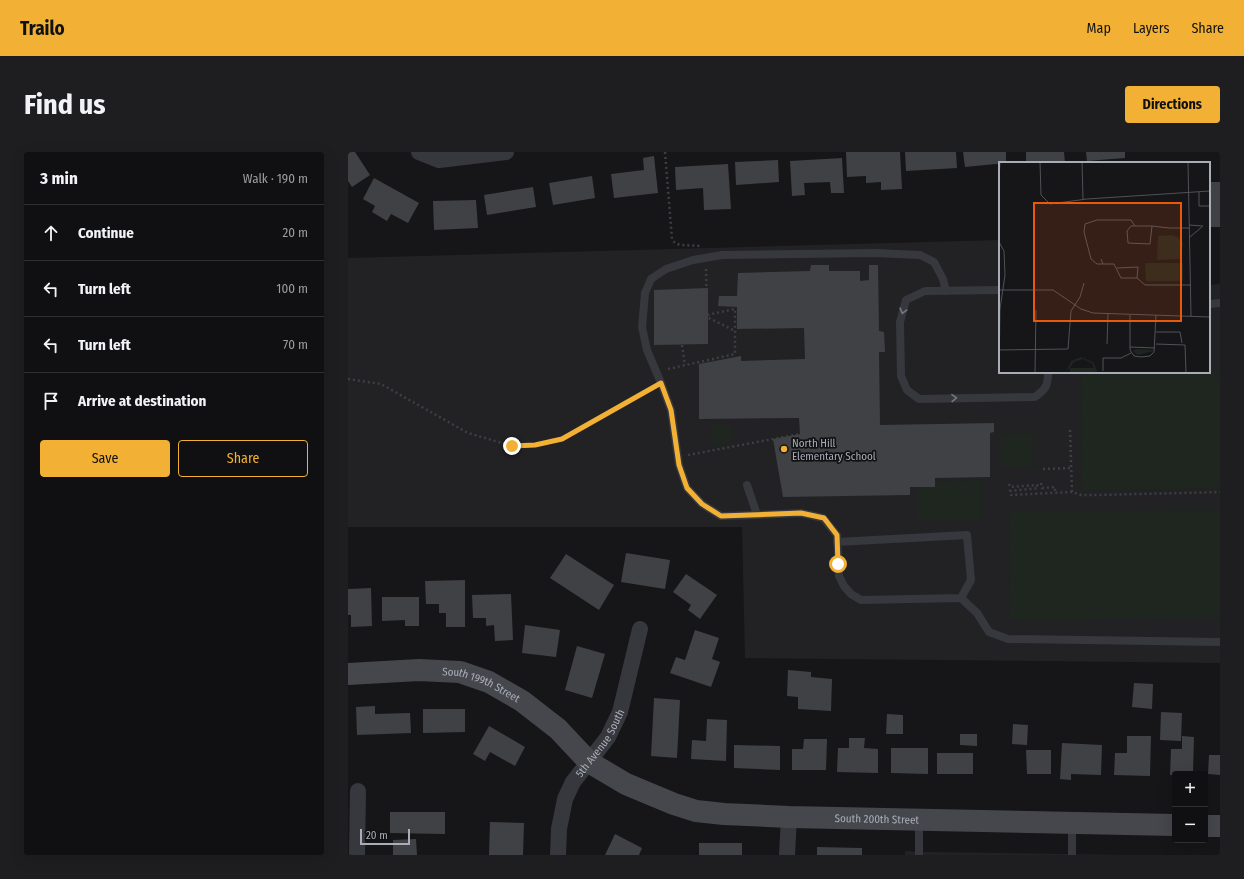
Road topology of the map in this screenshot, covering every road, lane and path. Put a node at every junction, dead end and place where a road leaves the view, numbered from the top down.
1 (418, 152) edge
2 (506, 152) edge
3 (666, 152) edge
4 (706, 258) junction
5 (999, 290) edge
6 (946, 291) junction
7 (1220, 303) edge
8 (1210, 304) edge
9 (707, 315) junction
10 (735, 331) junction
11 (682, 345) dead end
12 (685, 365) junction
13 (656, 371) junction
14 (1048, 373) edge
15 (348, 379) edge
16 (661, 383) junction
17 (1070, 430) dead end
18 (800, 434) dead end
19 (678, 458) junction
20 (1071, 468) junction
21 (1043, 469) dead end
22 (1041, 483) dead end
23 (1009, 484) dead end
24 (747, 485) dead end
25 (1040, 488) junction
26 (1072, 492) junction
27 (1220, 492) edge
28 (1055, 493) junction
29 (758, 515) junction
30 (837, 542) junction
31 (961, 598) junction
32 (640, 629) dead end
33 (1220, 642) edge
34 (348, 674) edge
35 (589, 762) junction
36 (358, 791) dead end
37 (789, 817) junction
38 (919, 819) junction
39 (1072, 822) junction
40 (1172, 825) edge
41 (1208, 826) edge
42 (1220, 826) edge
43 (357, 855) edge
44 (558, 855) edge
45 (787, 855) edge
46 (919, 855) edge
47 (1072, 855) edge

1 - 2 street
3 - 4 path
4 - 6 lane
4 - 9 path
4 - 13 lane
5 - 6 lane
6 -> 14 lane
7 - 8 lane
9 - 10 path
9 - 10 path
10 - 12 path
11 - 12 path
12 - 13 path
13 - 16 lane
15 - 16 path
16 - 19 lane
17 - 20 path
18 - 19 path
19 - 29 lane
20 - 21 path
20 - 26 path
22 - 25 path
23 - 25 path
24 - 29 lane
25 - 28 path
25 - 28 path
26 - 27 path
26 - 28 path
29 - 30 lane
30 - 31 lane
30 - 31 lane
31 - 33 lane
32 - 35 street, 5th Avenue South
34 - 35 street, South 199th Street
35 - 37 street, South 200th Street
35 - 44 street, 5th Avenue South
36 - 43 street
37 - 38 street, South 200th Street
37 - 45 street
38 - 39 street, South 200th Street
38 - 46 lane
39 - 40 street, South 200th Street
39 - 47 lane
41 - 42 street

